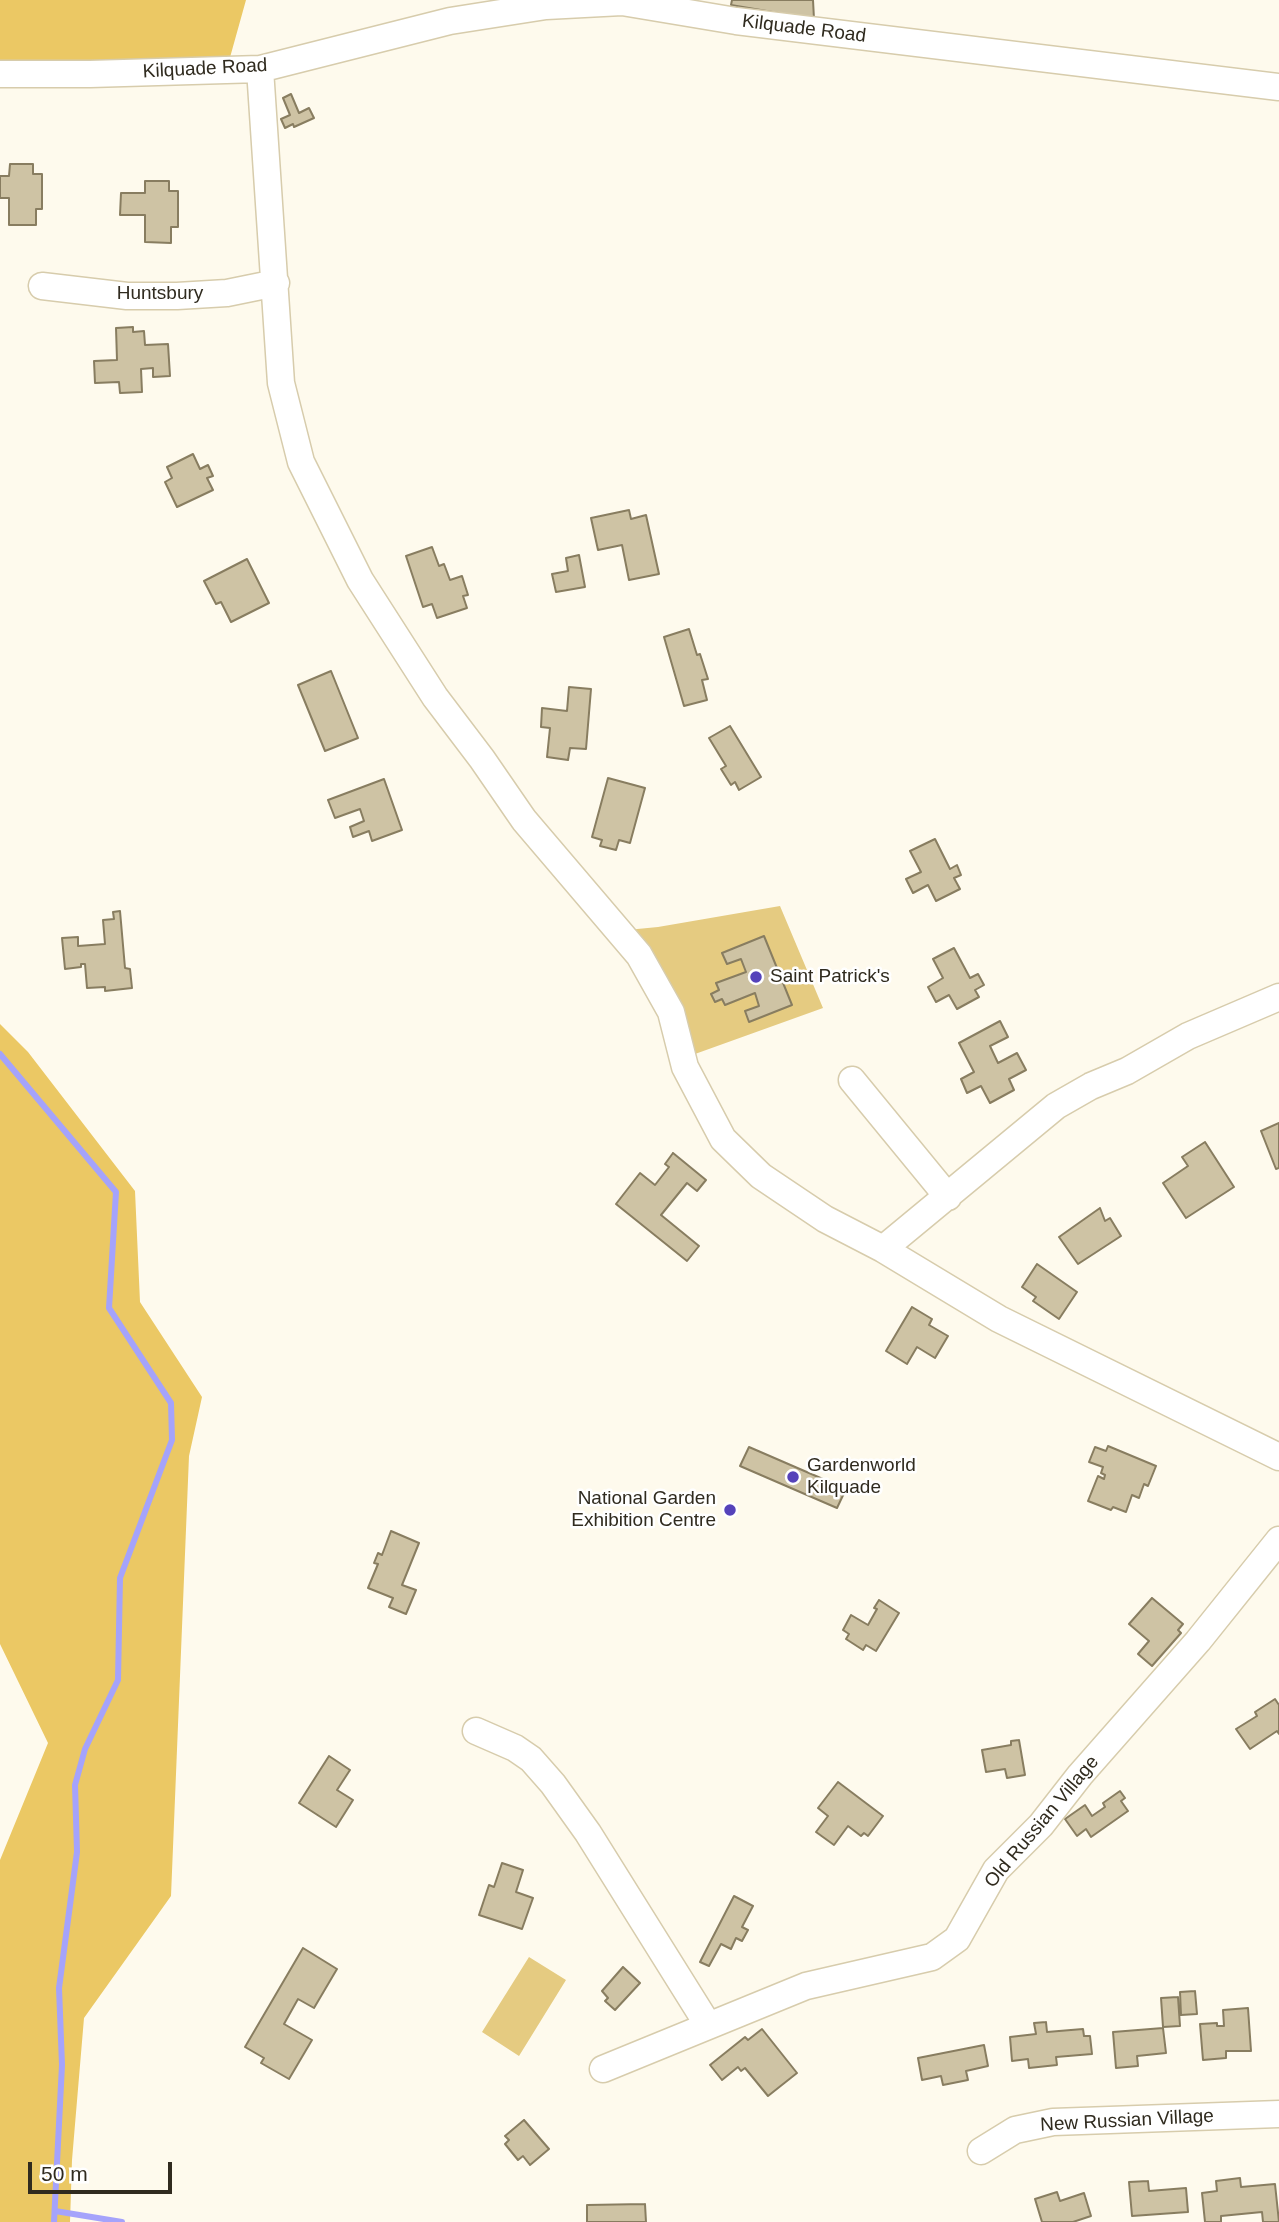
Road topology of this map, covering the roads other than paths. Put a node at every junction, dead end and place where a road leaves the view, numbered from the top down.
1 (260, 69) junction
2 (0, 74) edge
3 (1279, 87) edge
4 (276, 283) junction
5 (42, 286) dead end
6 (1279, 997) edge
7 (852, 1080) dead end
8 (948, 1197) junction
9 (883, 1250) junction
10 (1279, 1457) edge
11 (1279, 1540) edge
12 (476, 1731) dead end
13 (708, 2025) junction
14 (603, 2069) dead end
15 (1279, 2114) edge
16 (981, 2151) dead end

1 - 2 street, Kilquade Road
1 - 3 street, Kilquade Road
1 - 4 street
4 - 5 street, Huntsbury
4 - 9 street
6 - 8 street
7 - 8 street
8 - 9 street
9 - 10 street
11 - 13 street, Old Russian Village
12 - 13 street
13 - 14 street, Old Russian Village
15 - 16 street, New Russian Village

